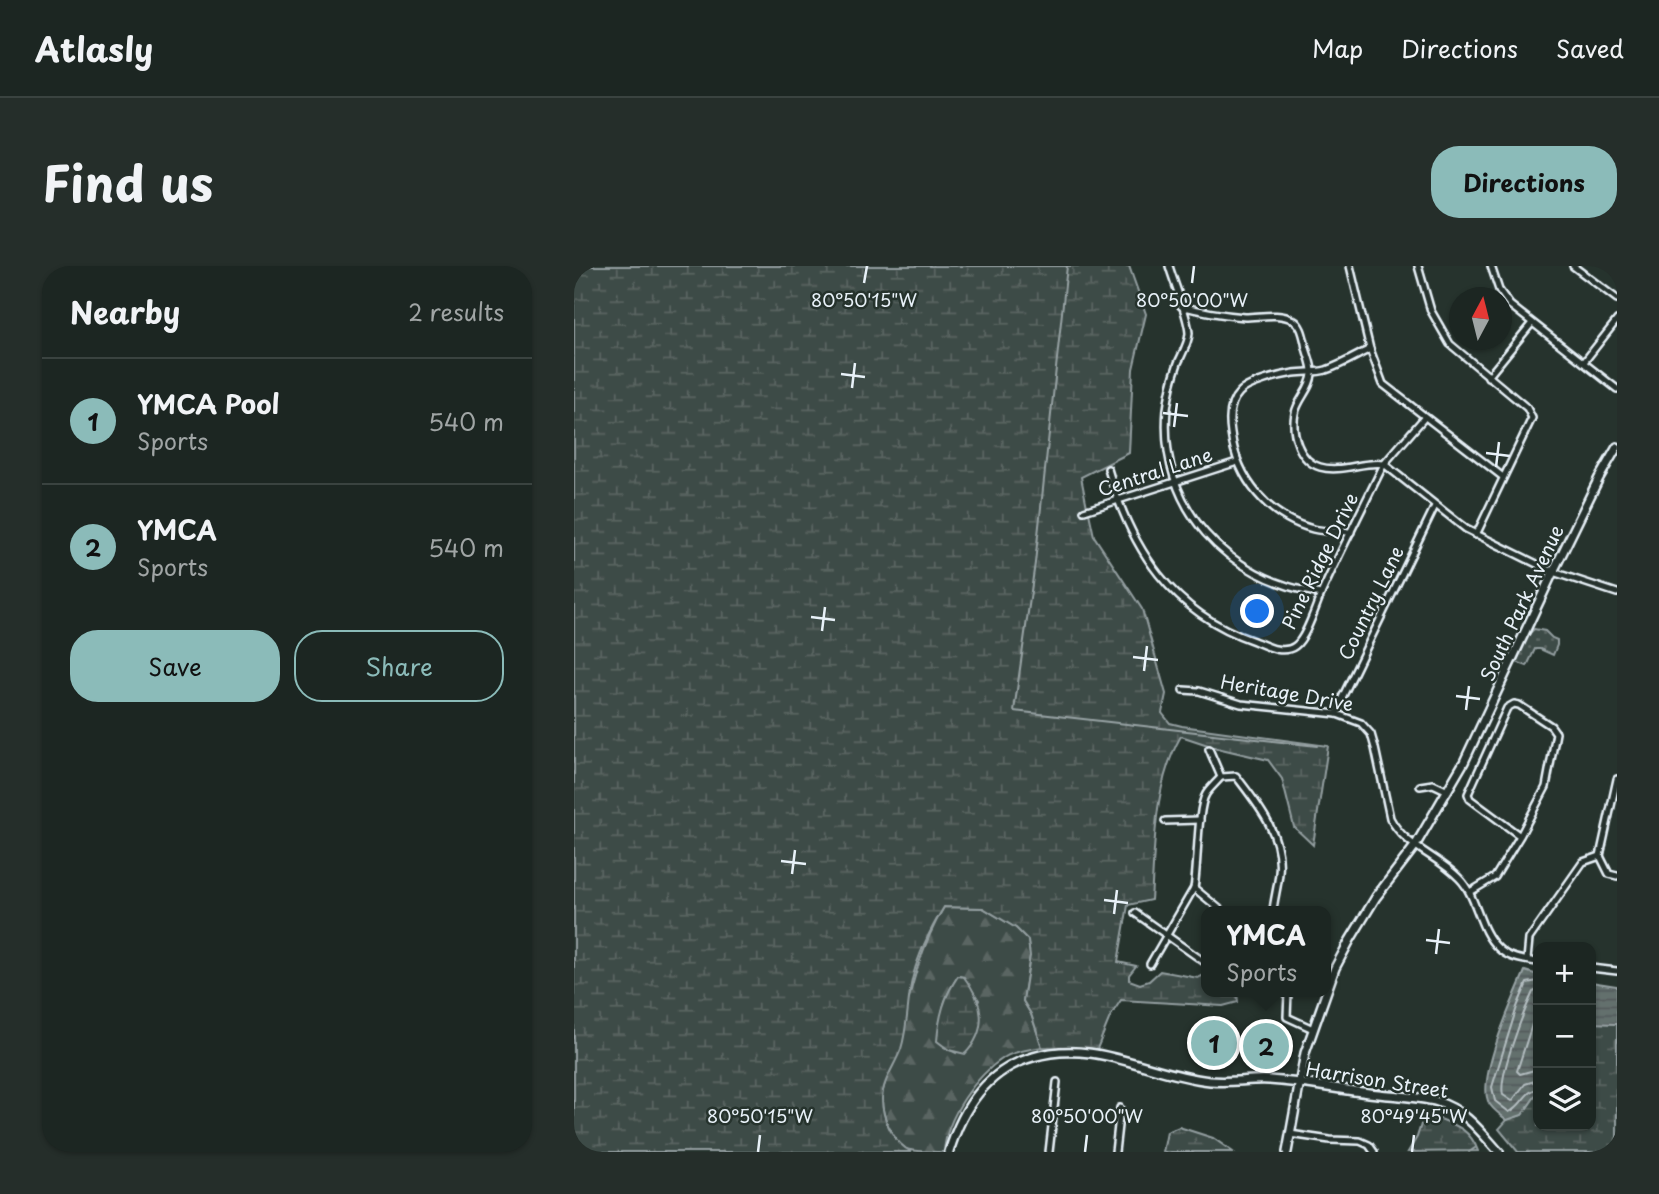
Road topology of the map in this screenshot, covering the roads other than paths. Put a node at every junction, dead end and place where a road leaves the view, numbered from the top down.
1 (1170, 266) edge
2 (1350, 266) edge
3 (1418, 266) edge
4 (1492, 266) edge
5 (1573, 266) edge
6 (1617, 299) edge
7 (1181, 306) junction
8 (1617, 320) edge
9 (1532, 323) junction
10 (1370, 349) junction
11 (1584, 362) junction
12 (1312, 372) junction
13 (1488, 377) junction
14 (1617, 389) edge
15 (1424, 418) junction
16 (1617, 447) edge
17 (1237, 462) junction
18 (1384, 464) junction
19 (1108, 470) dead end
20 (1503, 477) junction
21 (1176, 482) junction
22 (1117, 500) junction
23 (1435, 506) junction
24 (1084, 511) dead end
25 (1351, 532) junction
26 (1476, 535) junction
27 (1553, 572) junction
28 (1617, 593) edge
29 (1321, 594) junction
30 (1183, 690) dead end
31 (1337, 714) junction
32 (1209, 749) dead end
33 (1221, 777) junction
34 (1617, 779) edge
35 (1420, 786) dead end
36 (1448, 792) junction
37 (1200, 820) junction
38 (1165, 821) dead end
39 (1520, 836) junction
40 (1415, 846) junction
41 (1600, 856) junction
42 (1617, 876) edge
43 (1194, 888) junction
44 (1470, 892) junction
45 (1216, 906) edge
46 (1274, 906) edge
47 (1135, 913) dead end
48 (1167, 937) junction
49 (1201, 960) edge
50 (1527, 960) junction
51 (1533, 961) edge
52 (1150, 964) dead end
53 (1596, 969) edge
54 (1617, 971) edge
55 (1331, 980) edge
56 (1288, 997) edge
57 (1325, 997) edge
58 (1314, 1029) junction
59 (1057, 1082) dead end
60 (1299, 1083) junction
61 (1120, 1108) dead end
62 (1290, 1134) junction
63 (949, 1152) edge
64 (1049, 1152) edge
65 (1115, 1152) edge
66 (1287, 1152) edge
67 (1374, 1152) edge
68 (1499, 1152) edge

1 - 7 street
2 - 10 street
3 - 13 street
4 - 9 street
5 - 6 street
7 - 12 street
7 - 21 street
8 - 11 street
9 - 11 street
9 - 13 street
10 - 12 street
10 - 15 street
11 - 14 street
12 - 17 street
12 - 18 street
13 - 20 street
15 - 18 street, Pine Ridge Drive
15 - 20 street
16 - 27 street, South Park Avenue
17 - 21 street, Central Lane
17 - 25 street
18 - 23 street
18 - 25 street, Pine Ridge Drive
19 - 22 street, Pine Ridge Drive
20 - 26 street
21 - 22 street, Central Lane
21 - 29 street
22 - 24 street, Central Lane
22 - 29 street, Pine Ridge Drive
23 - 26 street
23 - 31 street, Country Lane
25 - 29 street, Pine Ridge Drive
26 - 27 street
27 - 28 street
27 - 36 street, South Park Avenue
30 - 31 street, Heritage Drive
31 - 40 street, Heritage Drive
32 - 33 street
33 - 37 street
33 - 46 street
34 - 41 street
35 - 36 street
36 - 40 street, South Park Avenue
37 - 38 street
37 - 43 street
39 - 39 street
39 - 44 street
40 - 44 street, Heritage Drive
40 - 55 street, South Park Avenue
41 - 42 street
41 - 50 street
43 - 45 street
43 - 48 street
44 - 50 street, Heritage Drive
47 - 48 street
48 - 49 street
48 - 52 street
50 - 51 street, Heritage Drive
53 - 54 street
56 - 58 street
57 - 58 street, South Park Avenue
58 - 60 street, South Park Avenue
59 - 64 street
60 - 62 street, South Park Avenue
60 - 63 street, Harrison Street
60 - 68 street, Harrison Street
61 - 65 street
62 - 66 street, South Park Avenue
62 - 67 street

